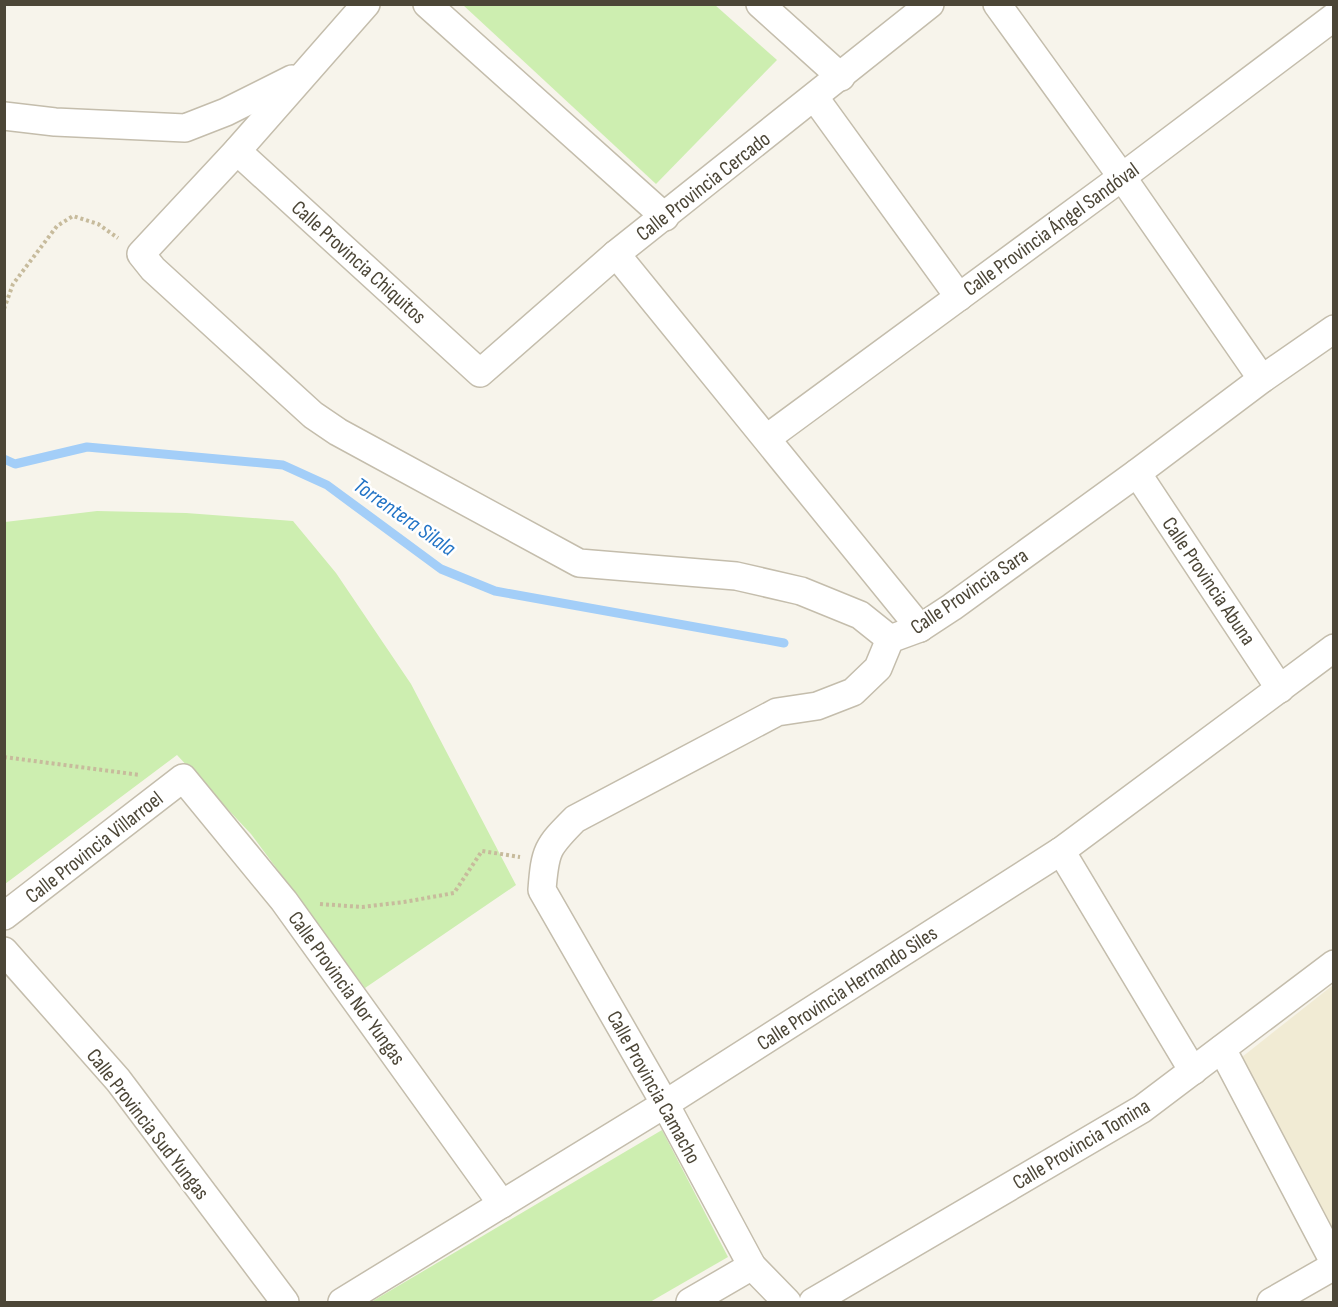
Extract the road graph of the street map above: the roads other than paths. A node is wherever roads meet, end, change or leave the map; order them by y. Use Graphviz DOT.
graph roads {
  1 [pos="366,4"];
  2 [pos="427,4"];
  3 [pos="760,4"];
  4 [pos="930,4"];
  5 [pos="997,4"];
  6 [pos="1334,17"];
  7 [pos="304,73"];
  8 [pos="841,77"];
  9 [pos="815,98"];
  10 [pos="4,116"];
  11 [pos="237,151"];
  12 [pos="1122,177"];
  13 [pos="665,217"];
  14 [pos="616,254"];
  15 [pos="959,297"];
  16 [pos="1334,329"];
  17 [pos="480,373"];
  18 [pos="1262,379"];
  19 [pos="766,438"];
  20 [pos="1137,473"];
  21 [pos="920,628"];
  22 [pos="890,639"];
  23 [pos="1334,648"];
  24 [pos="1280,689"];
  25 [pos="183,778"];
  26 [pos="1061,851"];
  27 [pos="544,861"];
  28 [pos="4,916"];
  29 [pos="4,951"];
  30 [pos="1334,964"];
  31 [pos="1222,1049"];
  32 [pos="1193,1071"];
  33 [pos="665,1104"];
  34 [pos="502,1204"];
  35 [pos="1334,1264"];
  36 [pos="752,1266"];
  37 [pos="285,1302"];
  38 [pos="342,1302"];
  39 [pos="690,1302"];
  40 [pos="787,1302"];
  41 [pos="813,1302"];
  42 [pos="1271,1302"];
  1 -- 7 [label="street"];
  2 -- 13 [label="street"];
  3 -- 8 [label="street"];
  4 -- 8 [label="street, Calle Provincia Cercado"];
  5 -- 12 [label="street"];
  6 -- 12 [label="street, Calle Provincia Ángel Sandóval"];
  7 -- 10 [label="street"];
  7 -- 11 [label="street"];
  8 -- 9 [label="street, Calle Provincia Cercado"];
  9 -- 13 [label="street, Calle Provincia Cercado"];
  9 -- 15 [label="street"];
  11 -- 17 [label="street, Calle Provincia Chiquitos"];
  11 -- 22 [label="street"];
  12 -- 15 [label="street, Calle Provincia Ángel Sandóval"];
  12 -- 18 [label="street"];
  13 -- 14 [label="street, Calle Provincia Cercado"];
  14 -- 17 [label="street, Calle Provincia Cercado"];
  14 -- 19 [label="street"];
  15 -- 19 [label="street, Calle Provincia Ángel Sandóval"];
  16 -- 18 [label="street, Calle Provincia Sara"];
  18 -- 20 [label="street, Calle Provincia Sara"];
  19 -- 21 [label="street"];
  20 -- 21 [label="street, Calle Provincia Sara"];
  20 -- 24 [label="street, Calle Provincia Abuna"];
  21 -- 22 [label="street, Calle Provincia Sara"];
  22 -- 27 [label="street, Calle Provincia Sara"];
  23 -- 24 [label="street, Calle Provincia Hernando Siles"];
  24 -- 26 [label="street, Calle Provincia Hernando Siles"];
  25 -- 28 [label="street, Calle Provincia Villarroel"];
  25 -- 34 [label="street, Calle Provincia Nor Yungas"];
  26 -- 32 [label="street"];
  26 -- 33 [label="street, Calle Provincia Hernando Siles"];
  27 -- 33 [label="street, Calle Provincia Camacho"];
  29 -- 37 [label="street, Calle Provincia Sud Yungas"];
  30 -- 31 [label="street, Calle Provincia Tomina"];
  31 -- 32 [label="street, Calle Provincia Tomina"];
  31 -- 35 [label="street"];
  32 -- 41 [label="street, Calle Provincia Tomina"];
  33 -- 34 [label="street, Calle Provincia Hernando Siles"];
  33 -- 36 [label="street, Calle Provincia Camacho"];
  34 -- 38 [label="street, Calle Provincia Hernando Siles"];
  35 -- 42 [label="street"];
  36 -- 39 [label="street"];
  36 -- 40 [label="street, Calle Provincia Camacho"];
}
